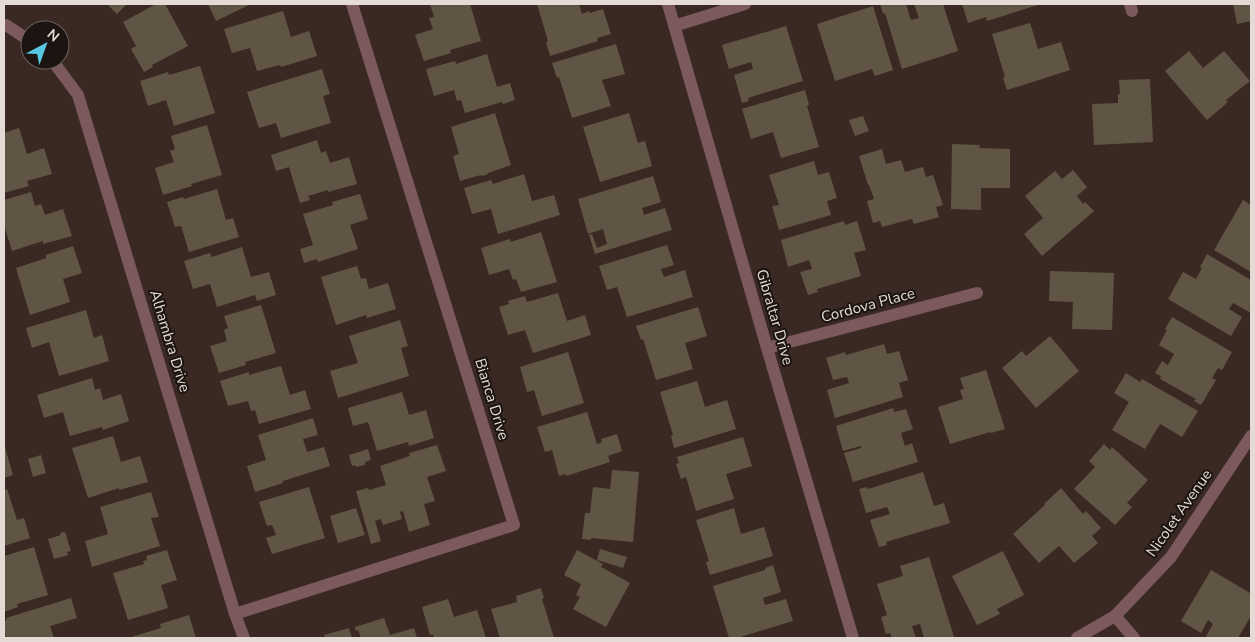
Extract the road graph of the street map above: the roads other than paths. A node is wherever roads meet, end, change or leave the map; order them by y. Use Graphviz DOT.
graph roads {
  1 [pos="352,4"];
  2 [pos="668,4"];
  3 [pos="745,4"];
  4 [pos="4,25"];
  5 [pos="674,26"];
  6 [pos="20,34"];
  7 [pos="59,70"];
  8 [pos="977,293"];
  9 [pos="766,348"];
  10 [pos="1251,436"];
  11 [pos="235,614"];
  12 [pos="1115,616"];
  13 [pos="244,638"];
  14 [pos="853,638"];
  15 [pos="1077,638"];
  16 [pos="1134,638"];
  1 -- 11 [label="street, Bianca Drive"];
  2 -- 5 [label="street, Gibraltar Drive"];
  3 -- 5 [label="street"];
  4 -- 6 [label="street"];
  5 -- 9 [label="street, Gibraltar Drive"];
  7 -- 11 [label="street, Alhambra Drive"];
  8 -- 9 [label="street, Cordova Place"];
  9 -- 14 [label="street, Gibraltar Drive"];
  10 -- 12 [label="street, Nicolet Avenue"];
  11 -- 13 [label="street, Alhambra Drive"];
  12 -- 15 [label="street, Nicolet Avenue"];
  12 -- 16 [label="street"];
}
